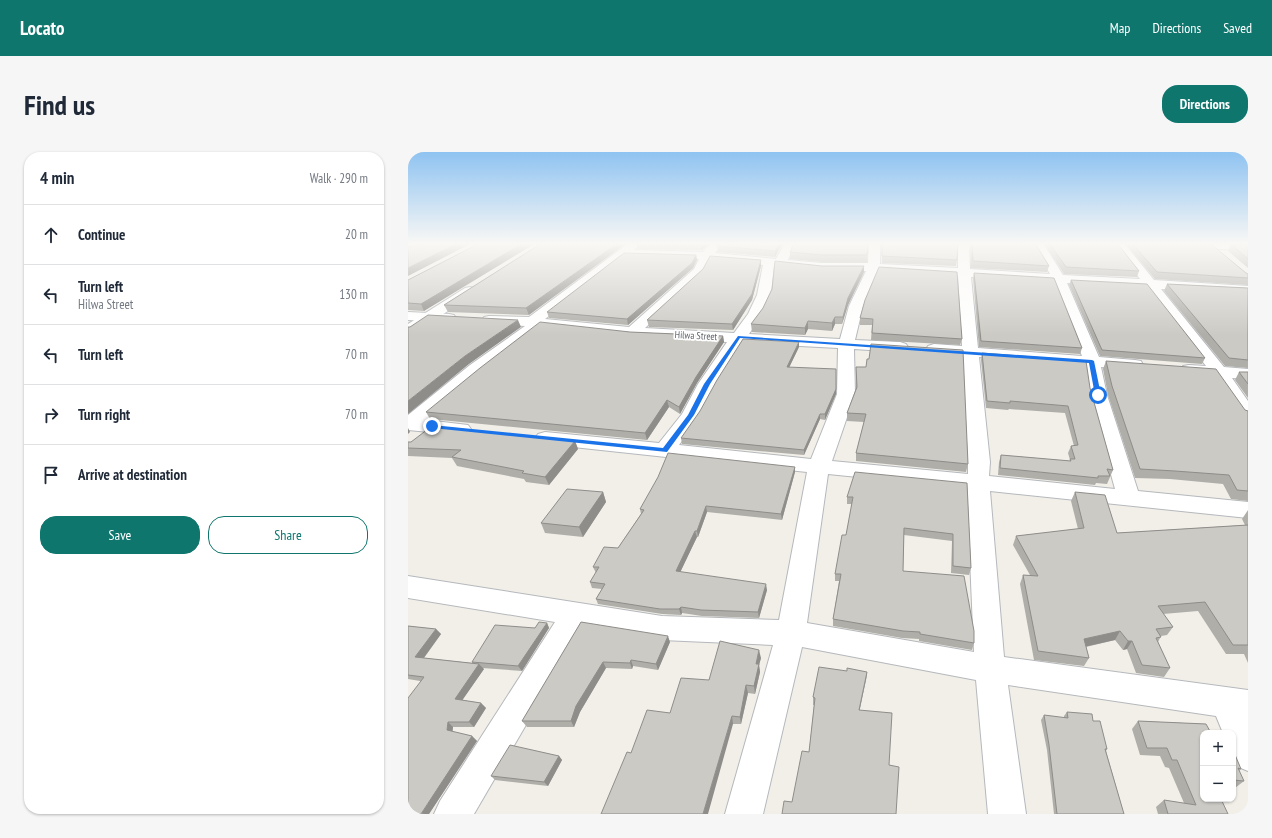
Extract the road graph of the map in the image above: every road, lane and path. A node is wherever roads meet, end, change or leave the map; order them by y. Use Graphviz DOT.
graph roads {
  1 [pos="965,273"];
  2 [pos="596,274"];
  3 [pos="696,274"];
  4 [pos="771,274"];
  5 [pos="871,274"];
  6 [pos="982,274"];
  7 [pos="1057,274"];
  8 [pos="1143,274"];
  9 [pos="1059,278"];
  10 [pos="482,283"];
  11 [pos="1150,283"];
  12 [pos="1248,290"];
  13 [pos="408,316"];
  14 [pos="428,317"];
  15 [pos="460,319"];
  16 [pos="476,320"];
  17 [pos="535,323"];
  18 [pos="408,330"];
  19 [pos="632,332"];
  20 [pos="738,337"];
  21 [pos="846,344"];
  22 [pos="970,352"];
  23 [pos="1092,361"];
  24 [pos="1152,366"];
  25 [pos="1174,368"];
  26 [pos="1219,372"];
  27 [pos="1248,374"];
  28 [pos="1248,414"];
  29 [pos="410,429"];
  30 [pos="479,431"];
  31 [pos="526,436"];
  32 [pos="665,450"];
  33 [pos="819,466"];
  34 [pos="978,482"];
  35 [pos="1129,498"];
  36 [pos="1248,510"];
  37 [pos="408,587"];
  38 [pos="574,615"];
  39 [pos="790,633"];
  40 [pos="990,669"];
  41 [pos="1237,703"];
  42 [pos="1248,754"];
  43 [pos="453,814"];
  44 [pos="744,814"];
  45 [pos="1007,814"];
  1 -- 22 [label="street"];
  2 -- 17 [label="street"];
  3 -- 19 [label="street"];
  4 -- 20 [label="street"];
  5 -- 21 [label="street"];
  6 -- 9 [label="street"];
  7 -- 9 [label="street"];
  8 -- 11 [label="street"];
  9 -- 11 [label="street"];
  9 -- 23 [label="street"];
  10 -- 14 [label="street"];
  11 -- 12 [label="street"];
  11 -- 26 [label="street"];
  13 -- 14 [label="street"];
  14 -- 15 [label="street"];
  14 -- 18 [label="street"];
  16 -- 17 [label="street, Hilwa Street"];
  17 -- 19 [label="street, Hilwa Street"];
  17 -- 29 [label="street"];
  19 -- 20 [label="street, Hilwa Street"];
  20 -- 21 [label="street, Hilwa Street"];
  20 -- 32 [label="street"];
  21 -- 22 [label="street, Hilwa Street"];
  21 -- 33 [label="street"];
  22 -- 23 [label="street, Hilwa Street"];
  22 -- 34 [label="street"];
  23 -- 24 [label="street, Hilwa Street"];
  23 -- 35 [label="street"];
  25 -- 26 [label="street"];
  26 -- 27 [label="street"];
  26 -- 28 [label="street"];
  29 -- 30 [label="street"];
  31 -- 32 [label="street"];
  32 -- 33 [label="street"];
  33 -- 34 [label="street"];
  33 -- 39 [label="street"];
  34 -- 35 [label="street"];
  34 -- 40 [label="street"];
  35 -- 36 [label="street"];
  37 -- 38 [label="street"];
  38 -- 39 [label="street"];
  38 -- 43 [label="street"];
  39 -- 40 [label="street"];
  39 -- 44 [label="street"];
  40 -- 41 [label="street"];
  40 -- 45 [label="street"];
  41 -- 42 [label="street"];
}
